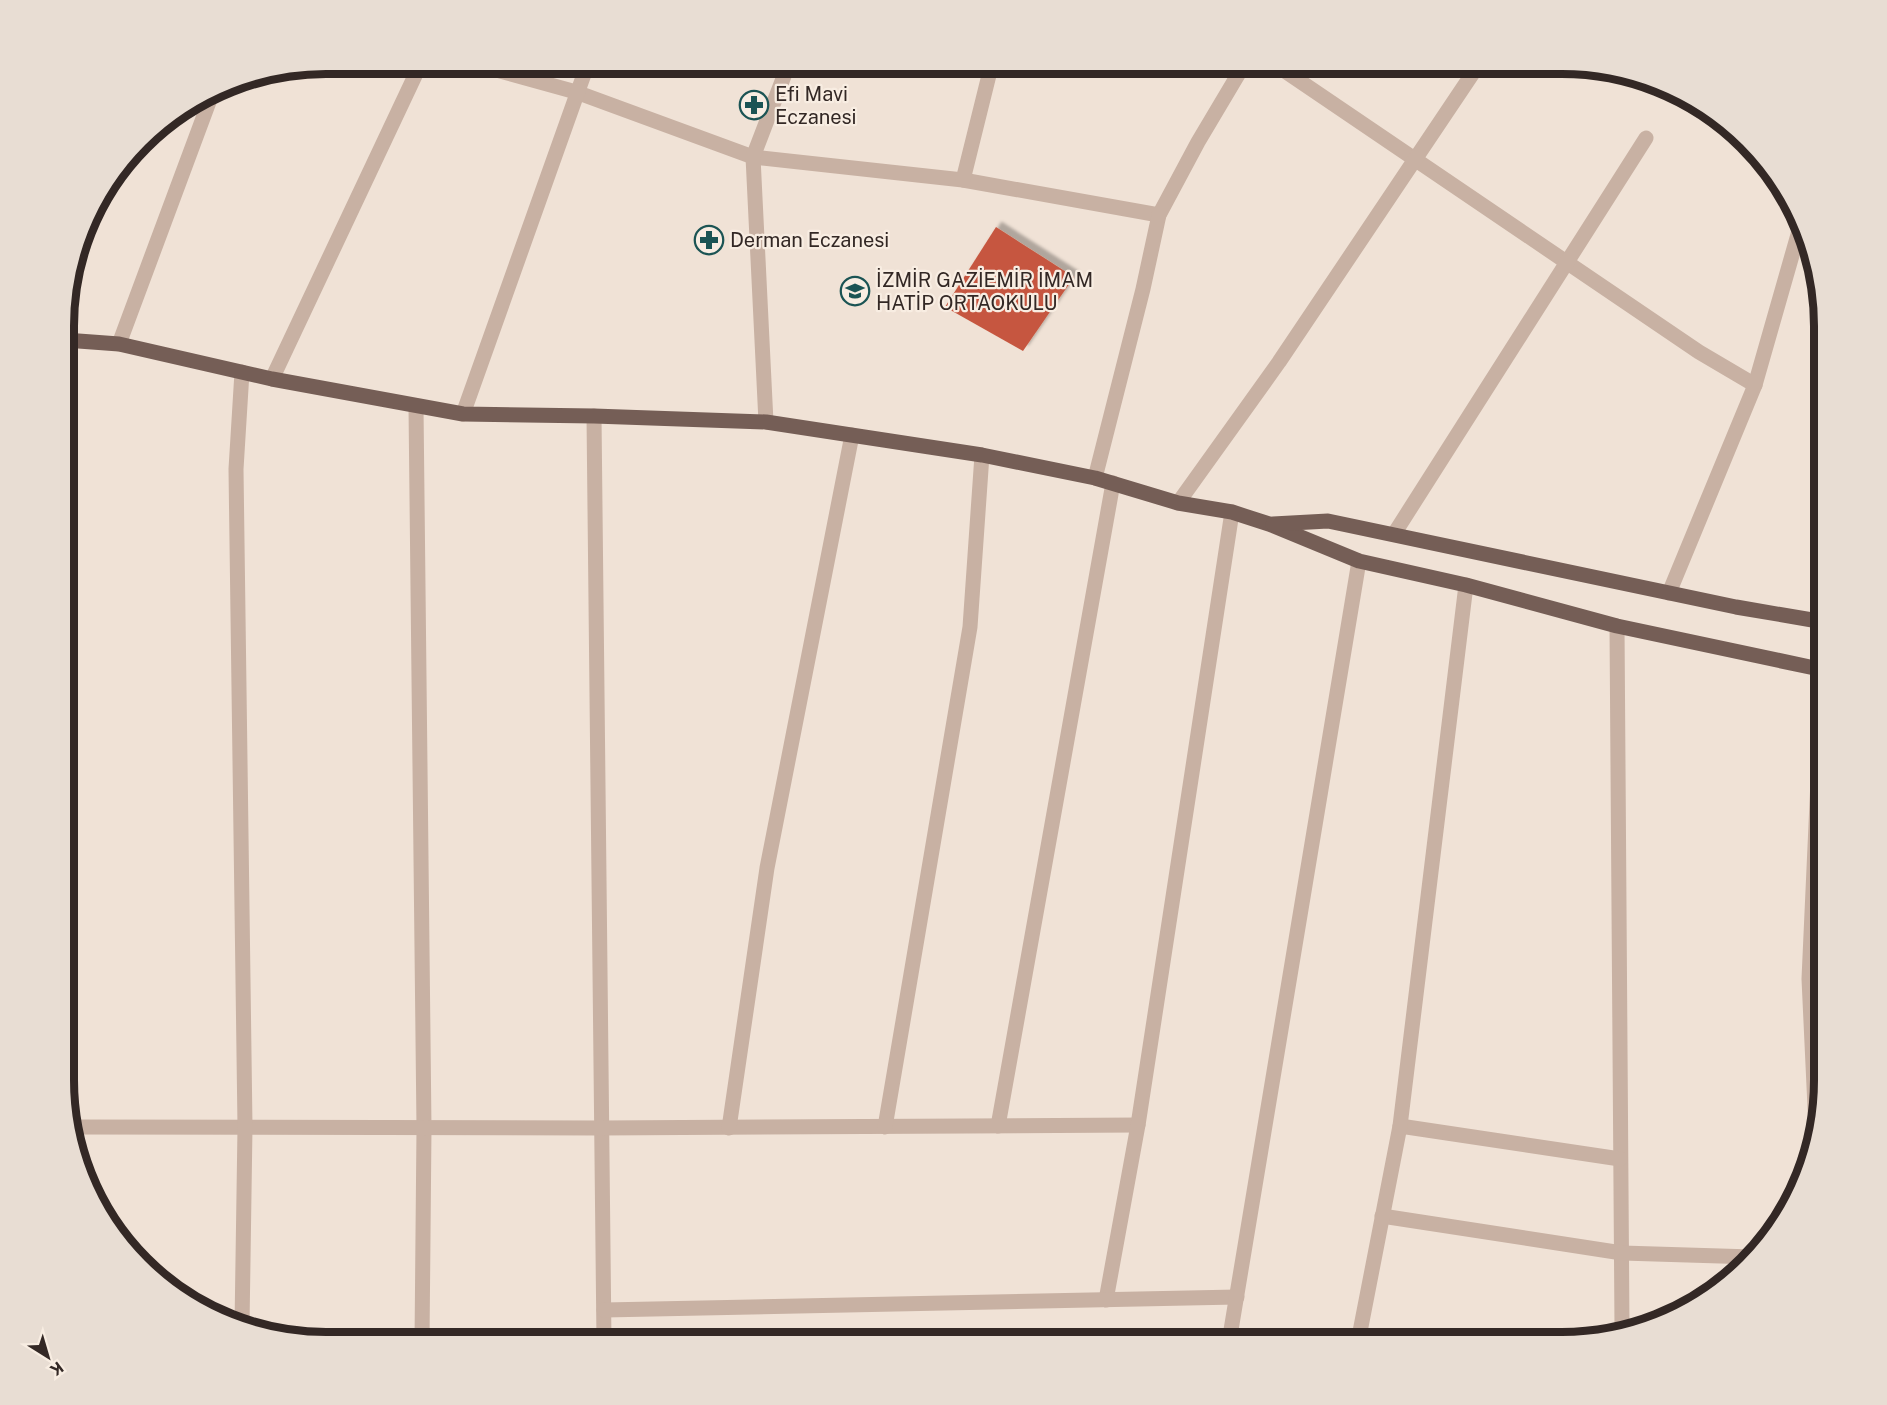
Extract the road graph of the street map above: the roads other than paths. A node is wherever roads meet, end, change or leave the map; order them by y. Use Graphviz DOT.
graph roads {
  1 [pos="416,73"];
  2 [pos="507,73"];
  3 [pos="584,73"];
  4 [pos="785,73"];
  5 [pos="990,73"];
  6 [pos="1239,73"];
  7 [pos="1288,73"];
  8 [pos="1472,73"];
  9 [pos="576,92"];
  10 [pos="209,102"];
  11 [pos="1646,138"];
  12 [pos="753,156"];
  13 [pos="1415,160"];
  14 [pos="963,180"];
  15 [pos="1159,215"];
  16 [pos="1797,236"];
  17 [pos="1567,264"];
  18 [pos="74,341"];
  19 [pos="119,344"];
  20 [pos="242,372"];
  21 [pos="272,379"];
  22 [pos="1755,385"];
  23 [pos="416,407"];
  24 [pos="463,414"];
  25 [pos="594,416"];
  26 [pos="766,422"];
  27 [pos="852,435"];
  28 [pos="982,455"];
  29 [pos="1095,478"];
  30 [pos="1113,483"];
  31 [pos="1178,502"];
  32 [pos="1232,512"];
  33 [pos="1269,524"];
  34 [pos="1394,534"];
  35 [pos="1359,561"];
  36 [pos="1466,585"];
  37 [pos="1670,592"];
  38 [pos="1814,620"];
  39 [pos="1617,626"];
  40 [pos="1814,668"];
  41 [pos="1814,876"];
  42 [pos="1814,1083"];
  43 [pos="1138,1125"];
  44 [pos="998,1126"];
  45 [pos="1400,1126"];
  46 [pos="78,1127"];
  47 [pos="245,1127"];
  48 [pos="885,1127"];
  49 [pos="424,1128"];
  50 [pos="601,1128"];
  51 [pos="729,1128"];
  52 [pos="1620,1159"];
  53 [pos="1382,1216"];
  54 [pos="1622,1253"];
  55 [pos="1741,1257"];
  56 [pos="1237,1297"];
  57 [pos="1106,1300"];
  58 [pos="604,1310"];
  59 [pos="242,1317"];
  60 [pos="1622,1324"];
  61 [pos="422,1332"];
  62 [pos="604,1332"];
  63 [pos="1231,1332"];
  64 [pos="1360,1332"];
  1 -- 21 [label="street"];
  2 -- 9 [label="street"];
  3 -- 9 [label="street"];
  4 -- 12 [label="street"];
  5 -- 14 [label="street"];
  6 -- 15 [label="street"];
  7 -- 13 [label="street"];
  8 -- 13 [label="street"];
  9 -- 12 [label="street"];
  9 -- 24 [label="street"];
  10 -- 19 [label="street"];
  11 -- 17 [label="street"];
  12 -- 14 [label="street"];
  12 -- 26 [label="street"];
  13 -- 17 [label="street"];
  13 -- 31 [label="street"];
  14 -- 15 [label="street"];
  15 -- 29 [label="street"];
  16 -- 22 [label="street"];
  17 -- 22 [label="street"];
  17 -- 34 [label="street"];
  18 -- 19 [label="main road"];
  19 -- 20 [label="main road"];
  20 -- 21 [label="main road"];
  20 -- 47 [label="street"];
  21 -- 23 [label="main road"];
  22 -- 37 [label="street"];
  23 -- 24 [label="main road"];
  23 -- 49 [label="street"];
  24 -- 25 [label="main road"];
  25 -- 26 [label="main road"];
  25 -- 50 [label="street"];
  26 -- 27 [label="main road"];
  27 -- 28 [label="main road"];
  27 -- 51 [label="street"];
  28 -- 29 [label="main road"];
  28 -- 48 [label="street"];
  29 -- 30 [label="main road"];
  30 -- 31 [label="main road"];
  30 -- 44 [label="street"];
  31 -- 32 [label="main road"];
  32 -- 33 [label="main road"];
  32 -- 43 [label="street"];
  33 -- 34 [label="main road"];
  33 -- 35 [label="main road"];
  34 -- 37 [label="main road"];
  35 -- 36 [label="main road"];
  35 -- 56 [label="street"];
  36 -- 39 [label="main road"];
  36 -- 45 [label="street"];
  37 -- 38 [label="main road"];
  39 -- 40 [label="main road"];
  39 -- 52 [label="street"];
  41 -- 42 [label="street"];
  43 -- 44 [label="street"];
  43 -- 57 [label="street"];
  44 -- 48 [label="street"];
  45 -- 52 [label="street"];
  45 -- 53 [label="street"];
  46 -- 47 [label="street"];
  47 -- 49 [label="street"];
  47 -- 59 [label="street"];
  48 -- 51 [label="street"];
  49 -- 50 [label="street"];
  49 -- 61 [label="street"];
  50 -- 51 [label="street"];
  50 -- 58 [label="street"];
  52 -- 54 [label="street"];
  53 -- 54 [label="street"];
  53 -- 64 [label="street"];
  54 -- 55 [label="street"];
  54 -- 60 [label="street"];
  56 -- 57 [label="street"];
  56 -- 63 [label="street"];
  57 -- 58 [label="street"];
  58 -- 62 [label="street"];
}
